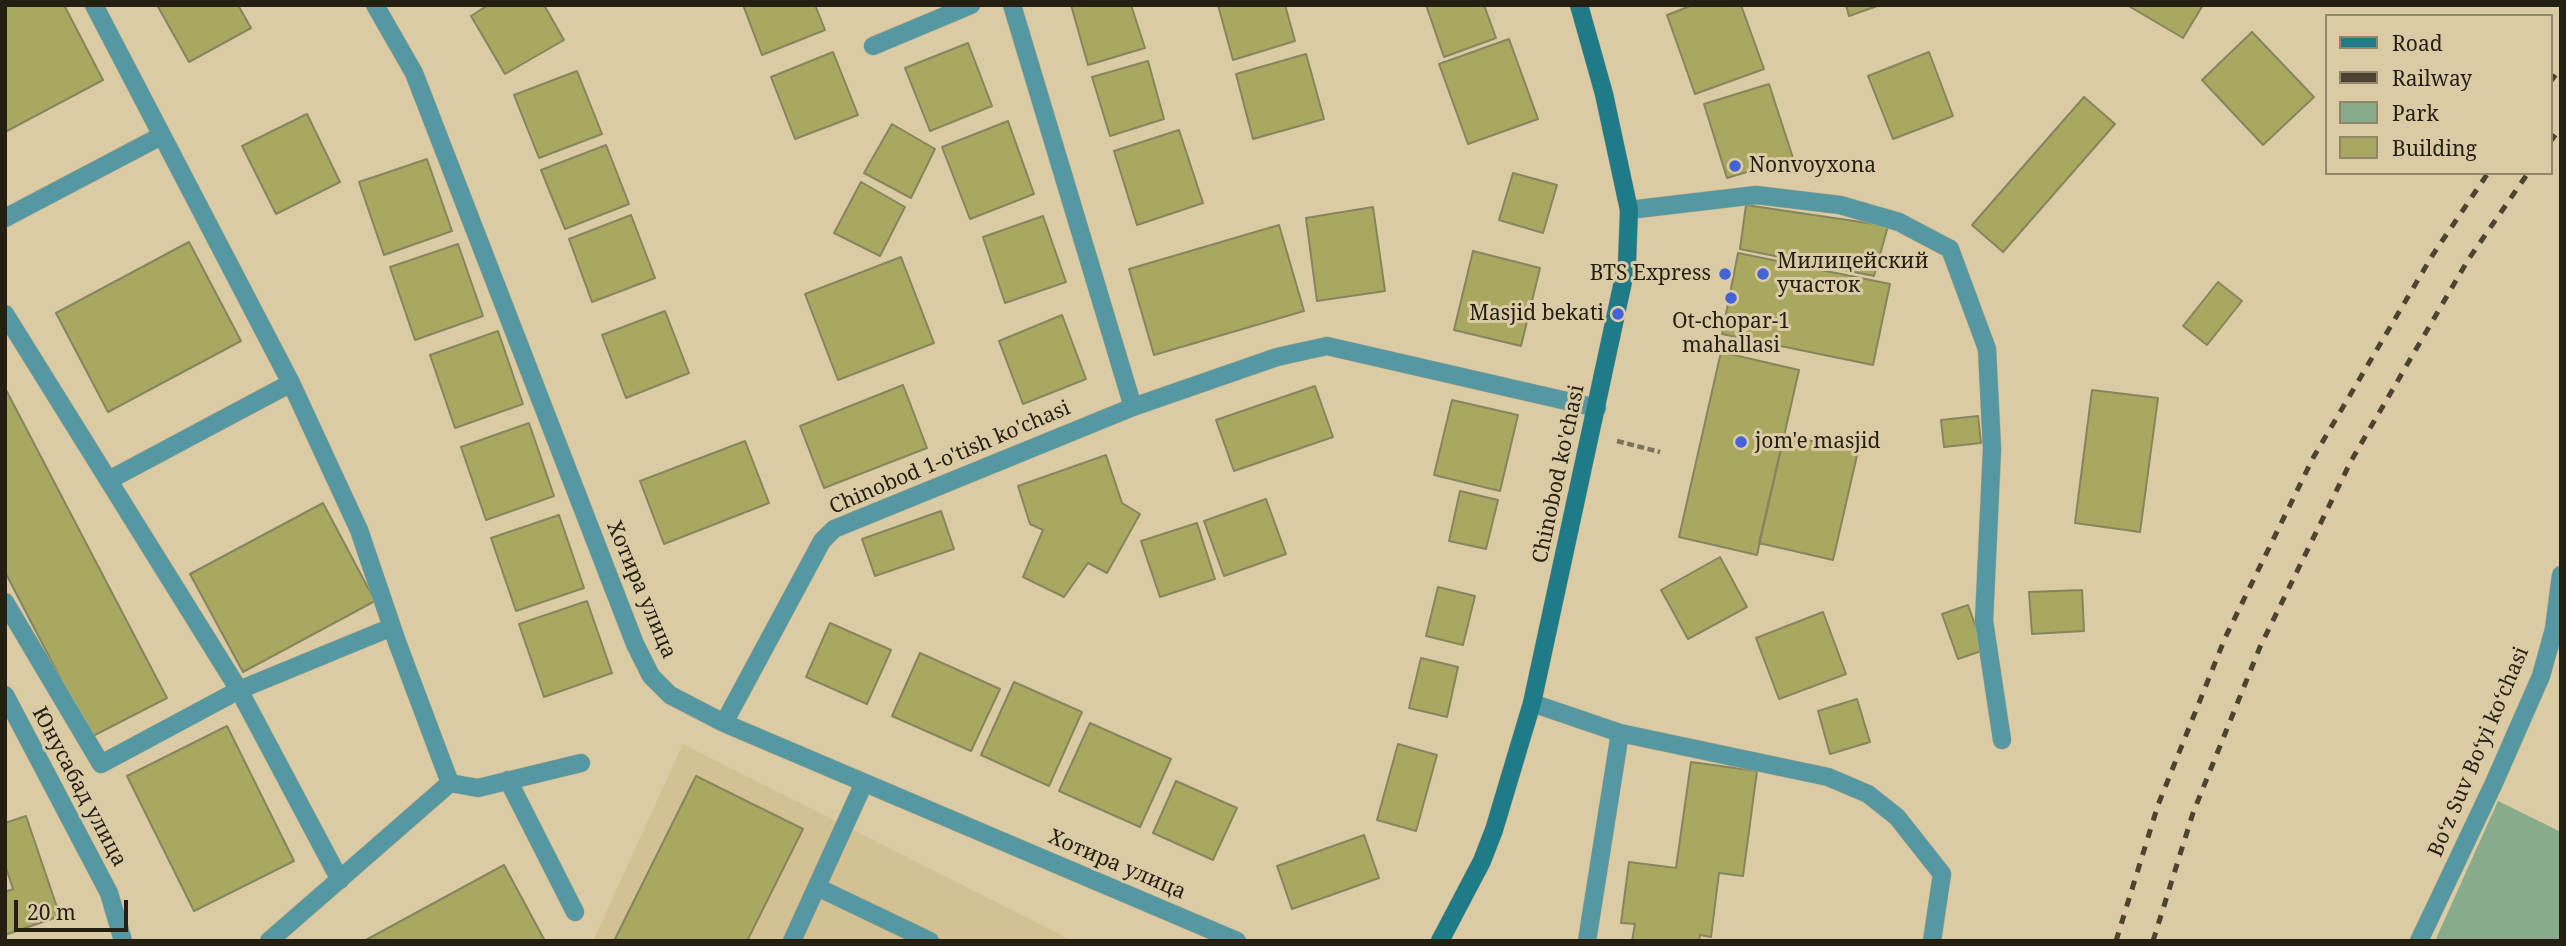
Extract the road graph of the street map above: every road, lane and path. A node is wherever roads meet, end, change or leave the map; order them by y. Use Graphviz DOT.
graph roads {
  1 [pos="94,5"];
  2 [pos="375,5"];
  3 [pos="971,5"];
  4 [pos="1012,5"];
  5 [pos="1580,5"];
  6 [pos="873,46"];
  7 [pos="161,136"];
  8 [pos="1629,210"];
  9 [pos="5,218"];
  10 [pos="5,314"];
  11 [pos="291,383"];
  12 [pos="1133,407"];
  13 [pos="1597,408"];
  14 [pos="1591,435"];
  15 [pos="1660,452"];
  16 [pos="109,481"];
  17 [pos="2561,575"];
  18 [pos="5,602"];
  19 [pos="391,627"];
  20 [pos="239,690"];
  21 [pos="5,695"];
  22 [pos="1532,703"];
  23 [pos="723,723"];
  24 [pos="1620,733"];
  25 [pos="2002,740"];
  26 [pos="581,763"];
  27 [pos="508,780"];
  28 [pos="450,782"];
  29 [pos="864,783"];
  30 [pos="340,880"];
  31 [pos="817,887"];
  32 [pos="575,912"];
  33 [pos="123,941"];
  34 [pos="269,941"];
  35 [pos="792,941"];
  36 [pos="930,941"];
  37 [pos="1237,941"];
  38 [pos="1440,941"];
  39 [pos="1587,941"];
  40 [pos="1932,941"];
  41 [pos="2418,941"];
  1 -- 7 [label="street"];
  2 -- 23 [label="street, Хотира улица"];
  3 -- 6 [label="street"];
  4 -- 12 [label="street"];
  5 -- 8 [label="main road, Chinobod ko'chasi"];
  7 -- 9 [label="street"];
  7 -- 11 [label="street"];
  8 -- 13 [label="main road, Chinobod ko'chasi"];
  8 -- 25 [label="street"];
  10 -- 16 [label="street"];
  11 -- 16 [label="street"];
  11 -- 19 [label="street"];
  12 -- 13 [label="street, Chinobod 1-o'tish ko'chasi"];
  12 -- 23 [label="street, Chinobod 1-o'tish ko'chasi"];
  13 -- 14 [label="main road, Chinobod ko'chasi"];
  14 -- 15 [label="path"];
  14 -- 22 [label="main road, Chinobod ko'chasi"];
  16 -- 20 [label="street"];
  17 -- 41 [label="street, Boʻz Suv Boʻyi koʻchasi"];
  18 -- 20 [label="street"];
  19 -- 20 [label="street"];
  19 -- 28 [label="street"];
  20 -- 30 [label="street"];
  21 -- 33 [label="street, Юнусабад улица"];
  22 -- 24 [label="street"];
  22 -- 38 [label="main road, Chinobod ko'chasi"];
  23 -- 29 [label="street, Хотира улица"];
  24 -- 39 [label="street"];
  24 -- 40 [label="street"];
  26 -- 27 [label="street"];
  27 -- 28 [label="street"];
  27 -- 32 [label="street"];
  28 -- 30 [label="street"];
  29 -- 31 [label="street"];
  29 -- 37 [label="street, Хотира улица"];
  30 -- 34 [label="street"];
  31 -- 35 [label="street"];
  31 -- 36 [label="street"];
}
